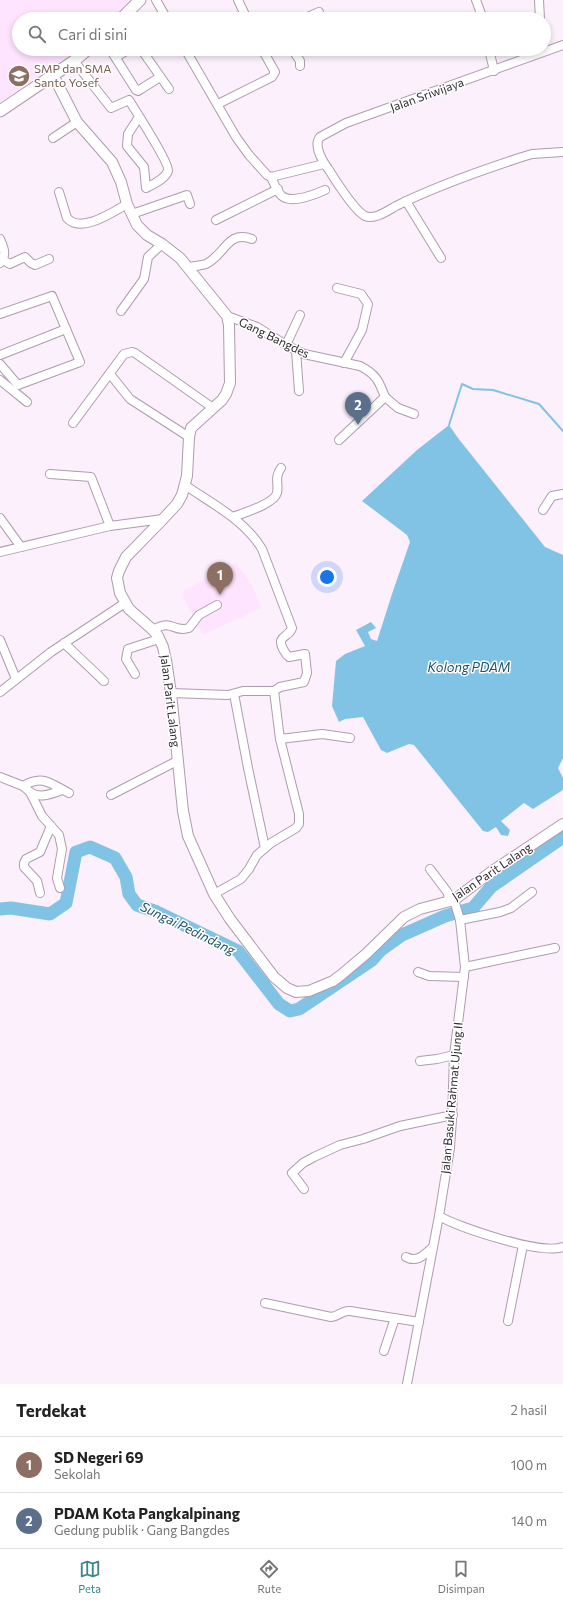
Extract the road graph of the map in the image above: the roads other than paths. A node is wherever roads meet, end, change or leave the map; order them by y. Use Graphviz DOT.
graph roads {
  1 [pos="140,0"];
  2 [pos="156,0"];
  3 [pos="238,0"];
  4 [pos="476,0"];
  5 [pos="539,0"];
  6 [pos="128,12"];
  7 [pos="164,12"];
  8 [pos="244,12"];
  9 [pos="480,12"];
  10 [pos="540,12"];
  11 [pos="563,45"];
  12 [pos="551,48"];
  13 [pos="80,56"];
  14 [pos="146,56"];
  15 [pos="189,56"];
  16 [pos="266,56"];
  17 [pos="297,56"];
  18 [pos="491,56"];
  19 [pos="530,56"];
  20 [pos="116,57"];
  21 [pos="74,61"];
  22 [pos="300,66"];
  23 [pos="494,71"];
  24 [pos="53,75"];
  25 [pos="160,77"];
  26 [pos="168,89"];
  27 [pos="218,104"];
  28 [pos="0,111"];
  29 [pos="139,117"];
  30 [pos="77,122"];
  31 [pos="53,138"];
  32 [pos="563,152"];
  33 [pos="324,164"];
  34 [pos="271,177"];
  35 [pos="278,189"];
  36 [pos="325,190"];
  37 [pos="59,192"];
  38 [pos="406,201"];
  39 [pos="127,204"];
  40 [pos="190,204"];
  41 [pos="132,214"];
  42 [pos="216,220"];
  43 [pos="0,239"];
  44 [pos="252,239"];
  45 [pos="162,244"];
  46 [pos="441,258"];
  47 [pos="49,259"];
  48 [pos="1,262"];
  49 [pos="187,267"];
  50 [pos="337,288"];
  51 [pos="121,311"];
  52 [pos="0,314"];
  53 [pos="300,315"];
  54 [pos="227,316"];
  55 [pos="66,329"];
  56 [pos="286,345"];
  57 [pos="296,351"];
  58 [pos="0,354"];
  59 [pos="344,363"];
  60 [pos="0,364"];
  61 [pos="110,374"];
  62 [pos="0,380"];
  63 [pos="299,391"];
  64 [pos="385,397"];
  65 [pos="27,402"];
  66 [pos="213,408"];
  67 [pos="414,414"];
  68 [pos="73,423"];
  69 [pos="189,437"];
  70 [pos="338,440"];
  71 [pos="281,468"];
  72 [pos="50,474"];
  73 [pos="185,485"];
  74 [pos="563,494"];
  75 [pos="542,510"];
  76 [pos="233,517"];
  77 [pos="0,518"];
  78 [pos="163,519"];
  79 [pos="110,526"];
  80 [pos="21,547"];
  81 [pos="0,552"];
  82 [pos="125,603"];
  83 [pos="217,604"];
  84 [pos="152,630"];
  85 [pos="159,639"];
  86 [pos="0,640"];
  87 [pos="64,644"];
  88 [pos="135,674"];
  89 [pos="16,679"];
  90 [pos="104,681"];
  91 [pos="274,691"];
  92 [pos="0,692"];
  93 [pos="171,693"];
  94 [pos="234,694"];
  95 [pos="350,738"];
  96 [pos="280,740"];
  97 [pos="177,761"];
  98 [pos="0,777"];
  99 [pos="26,789"];
  100 [pos="111,795"];
  101 [pos="563,824"];
  102 [pos="51,826"];
  103 [pos="265,848"];
  104 [pos="430,869"];
  105 [pos="60,888"];
  106 [pos="532,892"];
  107 [pos="40,893"];
  108 [pos="214,894"];
  109 [pos="456,910"];
  110 [pos="555,948"];
  111 [pos="465,967"];
  112 [pos="418,972"];
  113 [pos="464,977"];
  114 [pos="454,1055"];
  115 [pos="420,1061"];
  116 [pos="452,1115"];
  117 [pos="304,1189"];
  118 [pos="439,1216"];
  119 [pos="523,1245"];
  120 [pos="563,1247"];
  121 [pos="432,1248"];
  122 [pos="406,1257"];
  123 [pos="266,1303"];
  124 [pos="395,1318"];
  125 [pos="508,1321"];
  126 [pos="419,1322"];
  127 [pos="384,1351"];
  128 [pos="407,1384"];
  1 -- 6 [label="main road"];
  2 -- 7 [label="street"];
  3 -- 8 [label="street"];
  4 -- 9 [label="street"];
  5 -- 10 [label="street"];
  11 -- 12 [label="street, Jalan Sriwijaya"];
  13 -- 21 [label="main road"];
  14 -- 25 [label="street"];
  15 -- 27 [label="street"];
  16 -- 27 [label="street"];
  17 -- 22 [label="street"];
  18 -- 23 [label="street"];
  19 -- 23 [label="street, Jalan Sriwijaya"];
  20 -- 25 [label="street"];
  21 -- 24 [label="main road"];
  21 -- 29 [label="street"];
  23 -- 33 [label="street, Jalan Sriwijaya"];
  24 -- 28 [label="main road"];
  24 -- 30 [label="street"];
  25 -- 26 [label="street"];
  27 -- 34 [label="street"];
  29 -- 29 [label="street"];
  30 -- 31 [label="street"];
  30 -- 39 [label="street"];
  32 -- 38 [label="street"];
  33 -- 34 [label="street"];
  33 -- 38 [label="street"];
  34 -- 35 [label="street"];
  35 -- 36 [label="street"];
  35 -- 42 [label="street"];
  37 -- 39 [label="street"];
  38 -- 46 [label="street"];
  39 -- 41 [label="street"];
  40 -- 41 [label="street"];
  41 -- 45 [label="street"];
  43 -- 48 [label="street"];
  44 -- 49 [label="street"];
  45 -- 49 [label="street"];
  45 -- 51 [label="street"];
  47 -- 48 [label="street"];
  49 -- 54 [label="street"];
  50 -- 59 [label="street"];
  52 -- 55 [label="street"];
  53 -- 56 [label="street"];
  54 -- 56 [label="street, Gang Bangdes"];
  54 -- 66 [label="street, Jalan Parit Lalang"];
  55 -- 58 [label="street"];
  55 -- 60 [label="street"];
  56 -- 57 [label="street, Gang Bangdes"];
  57 -- 59 [label="street, Gang Bangdes"];
  57 -- 63 [label="street"];
  59 -- 64 [label="street, Gang Bangdes"];
  61 -- 66 [label="street"];
  61 -- 68 [label="street"];
  61 -- 69 [label="street"];
  62 -- 65 [label="street"];
  64 -- 67 [label="street"];
  64 -- 70 [label="street"];
  66 -- 69 [label="street, Jalan Parit Lalang"];
  69 -- 73 [label="street, Jalan Parit Lalang"];
  71 -- 76 [label="street"];
  72 -- 79 [label="street"];
  73 -- 76 [label="street"];
  73 -- 78 [label="street, Jalan Parit Lalang"];
  74 -- 75 [label="street"];
  76 -- 91 [label="street"];
  77 -- 80 [label="street"];
  78 -- 79 [label="street"];
  78 -- 82 [label="street, Jalan Parit Lalang"];
  79 -- 80 [label="street"];
  80 -- 81 [label="street"];
  82 -- 84 [label="street, Jalan Parit Lalang"];
  82 -- 87 [label="street"];
  83 -- 84 [label="street"];
  84 -- 85 [label="street, Jalan Parit Lalang"];
  85 -- 88 [label="street"];
  85 -- 93 [label="street, Jalan Parit Lalang"];
  86 -- 89 [label="street"];
  87 -- 89 [label="street"];
  87 -- 90 [label="street"];
  89 -- 92 [label="street"];
  91 -- 94 [label="street"];
  91 -- 96 [label="street"];
  93 -- 94 [label="street"];
  93 -- 97 [label="street, Jalan Parit Lalang"];
  94 -- 103 [label="street"];
  95 -- 96 [label="street"];
  96 -- 103 [label="street"];
  97 -- 100 [label="street"];
  97 -- 108 [label="street, Jalan Parit Lalang"];
  98 -- 99 [label="street"];
  99 -- 99 [label="street"];
  99 -- 102 [label="street"];
  101 -- 109 [label="street, Jalan Parit Lalang"];
  102 -- 105 [label="street"];
  102 -- 107 [label="street"];
  103 -- 108 [label="street"];
  104 -- 109 [label="street, Jalan Basuki Rahmat Ujung II"];
  106 -- 109 [label="street"];
  108 -- 109 [label="street, Jalan Parit Lalang"];
  109 -- 111 [label="street, Jalan Basuki Rahmat Ujung II"];
  110 -- 111 [label="street"];
  111 -- 113 [label="street, Jalan Basuki Rahmat Ujung II"];
  112 -- 113 [label="street"];
  113 -- 114 [label="street, Jalan Basuki Rahmat Ujung II"];
  114 -- 115 [label="street"];
  114 -- 116 [label="street, Jalan Basuki Rahmat Ujung II"];
  116 -- 117 [label="street"];
  116 -- 118 [label="street, Jalan Basuki Rahmat Ujung II"];
  118 -- 119 [label="street"];
  118 -- 121 [label="street, Jalan Basuki Rahmat Ujung II"];
  119 -- 120 [label="street"];
  119 -- 125 [label="street"];
  121 -- 122 [label="street"];
  121 -- 126 [label="street, Jalan Basuki Rahmat Ujung II"];
  123 -- 124 [label="street"];
  124 -- 126 [label="street"];
  124 -- 127 [label="street"];
  126 -- 128 [label="street, Jalan Basuki Rahmat Ujung II"];
}
